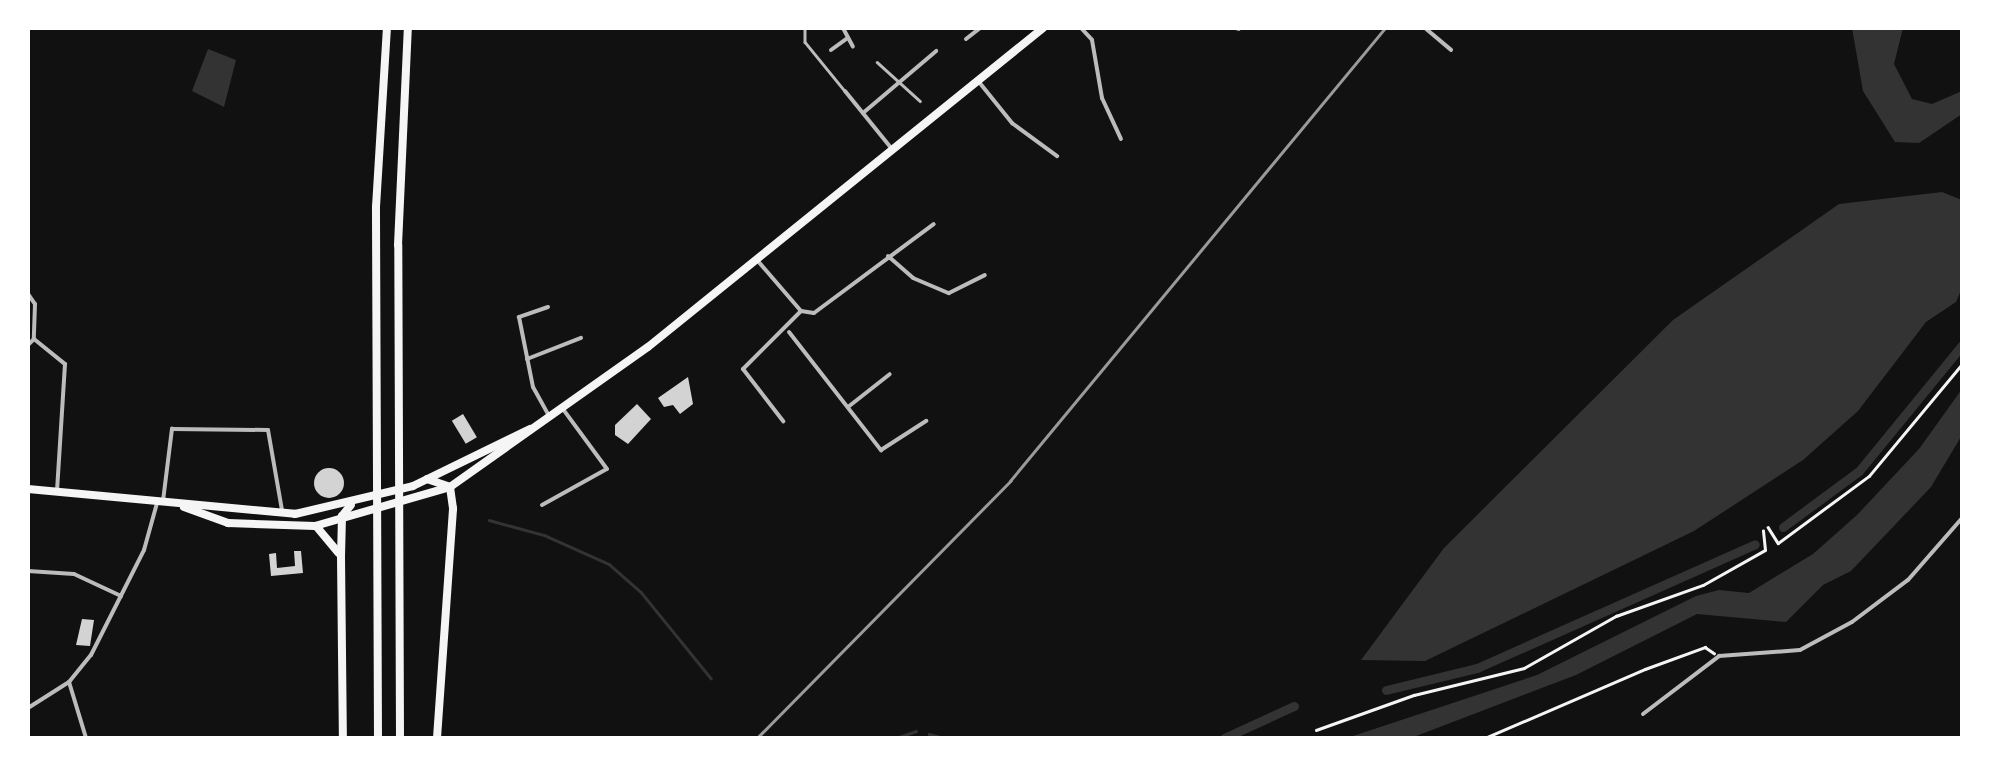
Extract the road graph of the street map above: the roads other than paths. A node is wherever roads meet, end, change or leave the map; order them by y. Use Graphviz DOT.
graph roads {
  1 [pos="387,28"];
  2 [pos="408,28"];
  3 [pos="805,28"];
  4 [pos="843,28"];
  5 [pos="1082,28"];
  6 [pos="1425,28"];
  7 [pos="976,29"];
  8 [pos="1039,29"];
  9 [pos="846,38"];
  10 [pos="966,40"];
  11 [pos="853,47"];
  12 [pos="831,50"];
  13 [pos="1451,50"];
  14 [pos="936,51"];
  15 [pos="877,62"];
  16 [pos="979,82"];
  17 [pos="897,84"];
  18 [pos="845,91"];
  19 [pos="920,101"];
  20 [pos="863,114"];
  21 [pos="1121,139"];
  22 [pos="894,152"];
  23 [pos="1057,156"];
  24 [pos="934,224"];
  25 [pos="888,256"];
  26 [pos="758,260"];
  27 [pos="985,275"];
  28 [pos="28,294"];
  29 [pos="548,308"];
  30 [pos="801,311"];
  31 [pos="788,330"];
  32 [pos="581,338"];
  33 [pos="34,339"];
  34 [pos="28,345"];
  35 [pos="528,360"];
  36 [pos="890,374"];
  37 [pos="848,407"];
  38 [pos="564,409"];
  39 [pos="550,417"];
  40 [pos="926,421"];
  41 [pos="783,422"];
  42 [pos="534,428"];
  43 [pos="427,479"];
  44 [pos="450,486"];
  45 [pos="28,490"];
  46 [pos="57,492"];
  47 [pos="160,503"];
  48 [pos="356,504"];
  49 [pos="542,505"];
  50 [pos="184,507"];
  51 [pos="284,514"];
  52 [pos="1962,518"];
  53 [pos="342,522"];
  54 [pos="315,526"];
  55 [pos="341,556"];
  56 [pos="28,572"];
  57 [pos="121,596"];
  58 [pos="69,682"];
  59 [pos="28,708"];
  60 [pos="1643,714"];
  61 [pos="86,738"];
  62 [pos="343,738"];
  63 [pos="378,738"];
  64 [pos="400,738"];
  65 [pos="437,738"];
  1 -- 63 [label="main road"];
  2 -- 64 [label="main road"];
  3 -- 18 [label="lane"];
  4 -- 9 [label="street"];
  5 -- 21 [label="street"];
  6 -- 13 [label="street"];
  7 -- 10 [label="street"];
  8 -- 16 [label="main road"];
  9 -- 11 [label="street"];
  9 -- 12 [label="street"];
  14 -- 17 [label="street"];
  15 -- 17 [label="lane"];
  16 -- 22 [label="main road"];
  16 -- 23 [label="street"];
  17 -- 19 [label="lane"];
  17 -- 20 [label="street"];
  18 -- 20 [label="street"];
  20 -- 22 [label="street"];
  22 -- 26 [label="main road"];
  24 -- 25 [label="street"];
  25 -- 27 [label="street"];
  25 -- 30 [label="street"];
  26 -- 30 [label="street"];
  26 -- 38 [label="main road"];
  28 -- 33 [label="street"];
  29 -- 35 [label="street"];
  30 -- 31 [label="street"];
  31 -- 37 [label="street"];
  31 -- 41 [label="street"];
  32 -- 35 [label="street"];
  33 -- 34 [label="street"];
  33 -- 46 [label="street"];
  35 -- 39 [label="street"];
  36 -- 37 [label="street"];
  37 -- 40 [label="street"];
  38 -- 39 [label="main road"];
  38 -- 49 [label="street"];
  39 -- 42 [label="main road"];
  42 -- 43 [label="main road"];
  42 -- 44 [label="main road"];
  43 -- 44 [label="main road"];
  43 -- 48 [label="main road"];
  44 -- 53 [label="main road"];
  44 -- 65 [label="main road"];
  45 -- 46 [label="main road"];
  46 -- 47 [label="main road"];
  47 -- 50 [label="main road"];
  47 -- 51 [label="street"];
  47 -- 57 [label="street"];
  48 -- 51 [label="main road"];
  48 -- 53 [label="main road"];
  50 -- 51 [label="main road"];
  50 -- 54 [label="main road"];
  52 -- 60 [label="street"];
  53 -- 54 [label="main road"];
  53 -- 55 [label="main road"];
  54 -- 55 [label="main road"];
  55 -- 62 [label="main road"];
  56 -- 57 [label="street"];
  57 -- 58 [label="street"];
  58 -- 59 [label="street"];
  58 -- 61 [label="street"];
}
